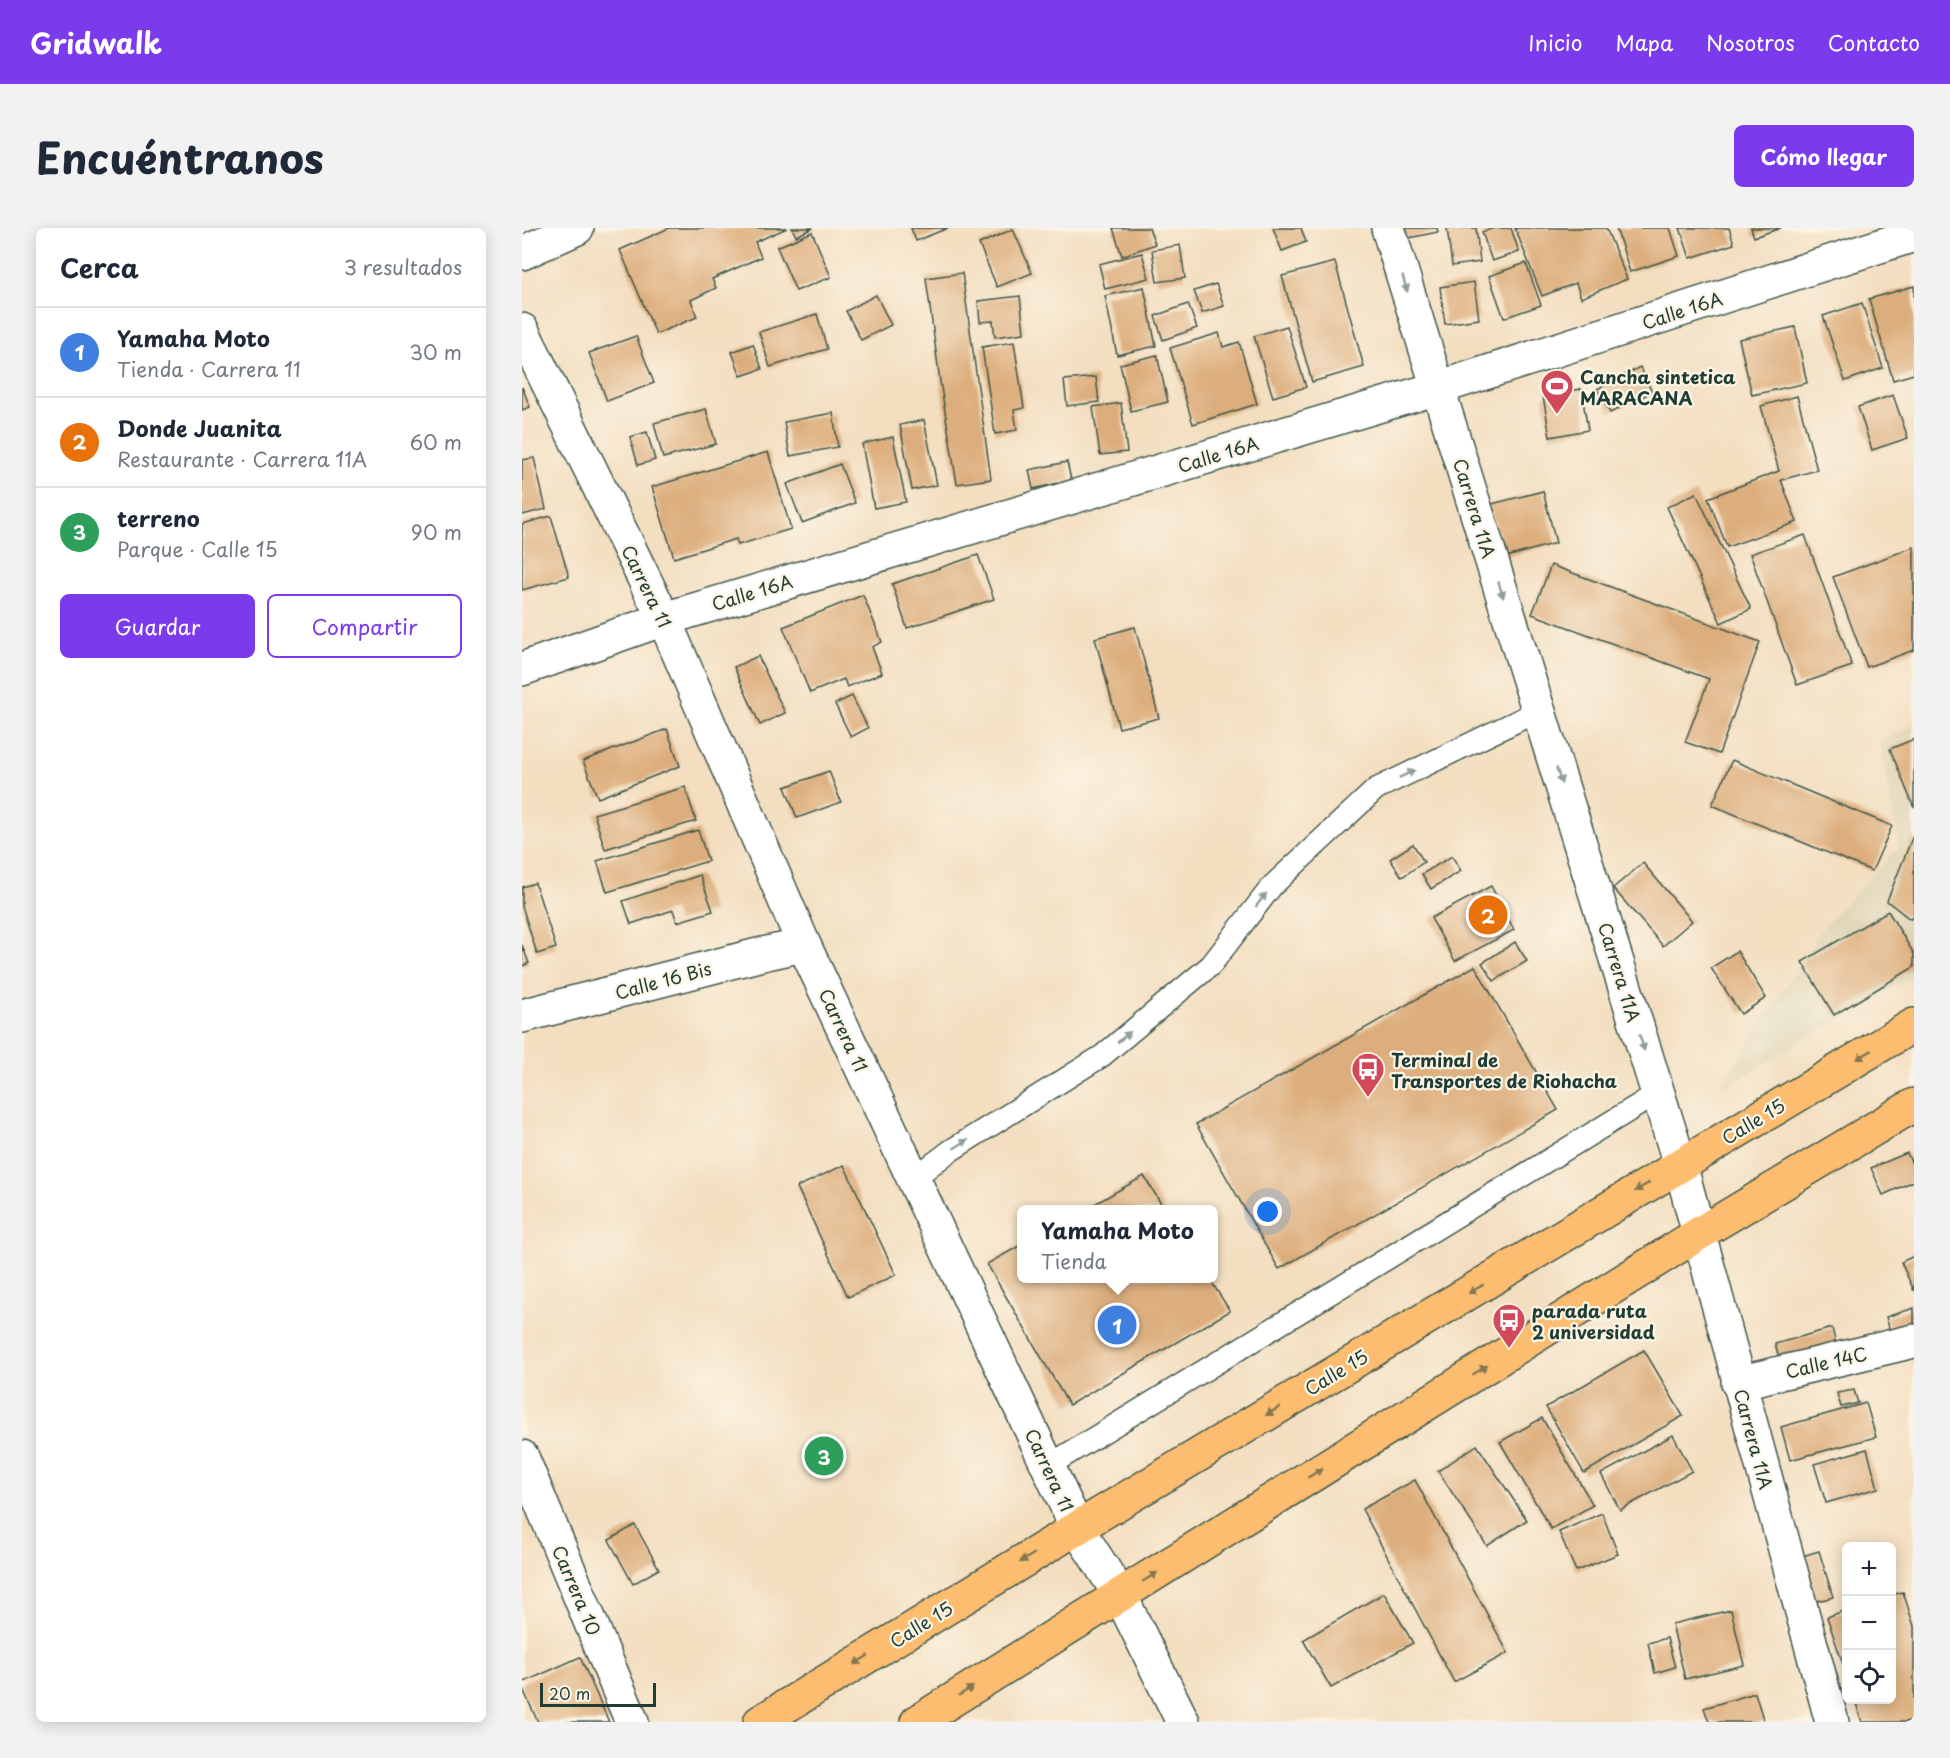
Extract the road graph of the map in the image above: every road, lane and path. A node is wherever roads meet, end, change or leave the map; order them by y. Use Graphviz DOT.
graph roads {
  1 [pos="577,228"];
  2 [pos="1388,228"];
  3 [pos="1914,236"];
  4 [pos="522,253"];
  5 [pos="522,330"];
  6 [pos="1438,388"];
  7 [pos="664,619"];
  8 [pos="522,669"];
  9 [pos="1538,711"];
  10 [pos="804,945"];
  11 [pos="522,1016"];
  12 [pos="1914,1025"];
  13 [pos="1658,1093"];
  14 [pos="1914,1106"];
  15 [pos="1680,1164"];
  16 [pos="914,1178"];
  17 [pos="1700,1233"];
  18 [pos="1914,1341"];
  19 [pos="1738,1383"];
  20 [pos="522,1457"];
  21 [pos="1048,1466"];
  22 [pos="1077,1528"];
  23 [pos="1120,1595"];
  24 [pos="632,1722"];
  25 [pos="760,1722"];
  26 [pos="917,1722"];
  27 [pos="1184,1722"];
  28 [pos="1832,1722"];
  1 -- 4 [label="street"];
  2 -- 6 [label="street, Carrera 11A, one-way"];
  3 -- 6 [label="street, Calle 16A"];
  5 -- 7 [label="street, Carrera 11"];
  6 -- 7 [label="street, Calle 16A"];
  6 -- 9 [label="street, Carrera 11A, one-way"];
  7 -- 8 [label="street, Calle 16A"];
  7 -- 10 [label="street, Carrera 11"];
  9 -- 13 [label="street, Carrera 11A, one-way"];
  16 -- 9 [label="lane, one-way"];
  10 -- 11 [label="street, Calle 16 Bis"];
  10 -- 16 [label="street, Carrera 11"];
  12 -- 15 [label="highway, Calle 15, one-way"];
  13 -- 15 [label="street, Carrera 11A"];
  13 -- 21 [label="lane"];
  14 -- 17 [label="highway"];
  15 -- 17 [label="street, Carrera 11A"];
  15 -- 22 [label="highway, Calle 15, one-way"];
  16 -- 21 [label="street, Carrera 11"];
  17 -- 19 [label="street, Carrera 11A"];
  23 -- 17 [label="highway, one-way"];
  18 -- 19 [label="street, Calle 14C"];
  19 -- 28 [label="street, Carrera 11A"];
  20 -- 24 [label="street, Carrera 10"];
  21 -- 22 [label="street, Carrera 11"];
  22 -- 23 [label="street, Carrera 11"];
  22 -- 25 [label="highway, Calle 15, one-way"];
  26 -- 23 [label="highway, one-way"];
  23 -- 27 [label="street, Carrera 11"];
}
